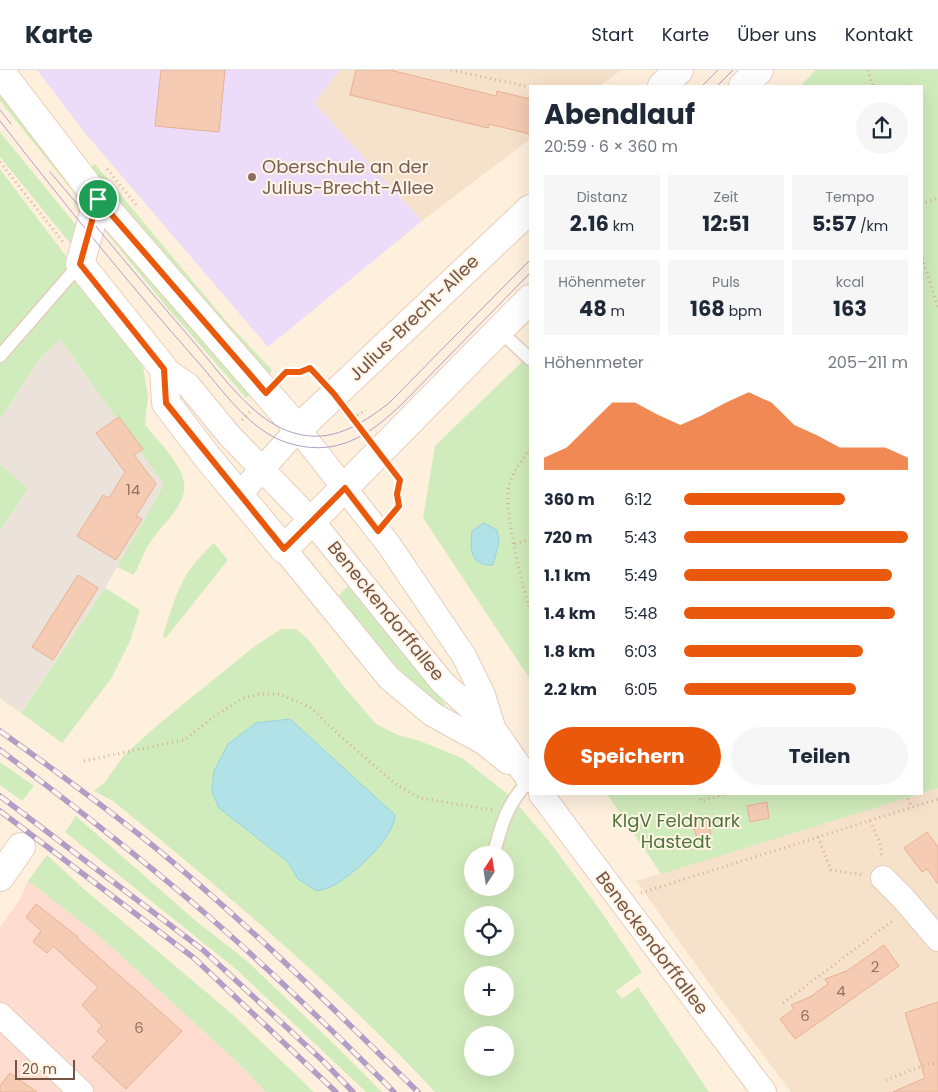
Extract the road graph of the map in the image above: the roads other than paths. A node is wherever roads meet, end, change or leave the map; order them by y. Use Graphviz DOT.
graph roads {
  1 [pos="679,70"];
  2 [pos="759,70"];
  3 [pos="0,72"];
  4 [pos="663,85"];
  5 [pos="744,85"];
  6 [pos="98,199"];
  7 [pos="529,210"];
  8 [pos="80,264"];
  9 [pos="529,300"];
  10 [pos="499,330"];
  11 [pos="0,356"];
  12 [pos="529,358"];
  13 [pos="164,369"];
  14 [pos="298,429"];
  15 [pos="262,467"];
  16 [pos="345,488"];
  17 [pos="238,495"];
  18 [pos="312,521"];
  19 [pos="284,549"];
  20 [pos="493,728"];
  21 [pos="529,779"];
  22 [pos="529,782"];
  23 [pos="529,788"];
  24 [pos="541,795"];
  25 [pos="496,846"];
  26 [pos="21,847"];
  27 [pos="0,877"];
  28 [pos="883,878"];
  29 [pos="938,939"];
  30 [pos="0,1014"];
  31 [pos="81,1092"];
  32 [pos="764,1092"];
  1 -- 4 [label="main road"];
  2 -- 5 [label="main road"];
  3 -- 6 [label="main road"];
  6 -- 8 [label="main road"];
  6 -- 14 [label="main road"];
  7 -- 14 [label="main road, Julius-Brecht-Allee"];
  8 -- 11 [label="lane"];
  8 -- 13 [label="main road"];
  9 -- 10 [label="main road"];
  10 -- 12 [label="lane"];
  10 -- 16 [label="main road"];
  13 -- 15 [label="street, Beneckendorffallee"];
  13 -- 17 [label="main road, Beneckendorffallee"];
  14 -- 15 [label="street, Julius-Brecht-Allee"];
  14 -- 16 [label="street, Beneckendorffallee"];
  15 -- 17 [label="street, Julius-Brecht-Allee"];
  15 -- 18 [label="street, Beneckendorffallee"];
  16 -- 18 [label="main road"];
  16 -- 20 [label="street, Beneckendorffallee"];
  17 -- 19 [label="main road, Beneckendorffallee"];
  18 -- 19 [label="main road"];
  18 -- 20 [label="street, Beneckendorffallee"];
  19 -- 22 [label="street, Beneckendorffallee"];
  20 -- 21 [label="street, Beneckendorffallee"];
  23 -- 25 [label="lane"];
  24 -- 32 [label="street, Beneckendorffallee"];
  26 -- 27 [label="main road"];
  28 -- 29 [label="street"];
  30 -- 31 [label="street"];
}
